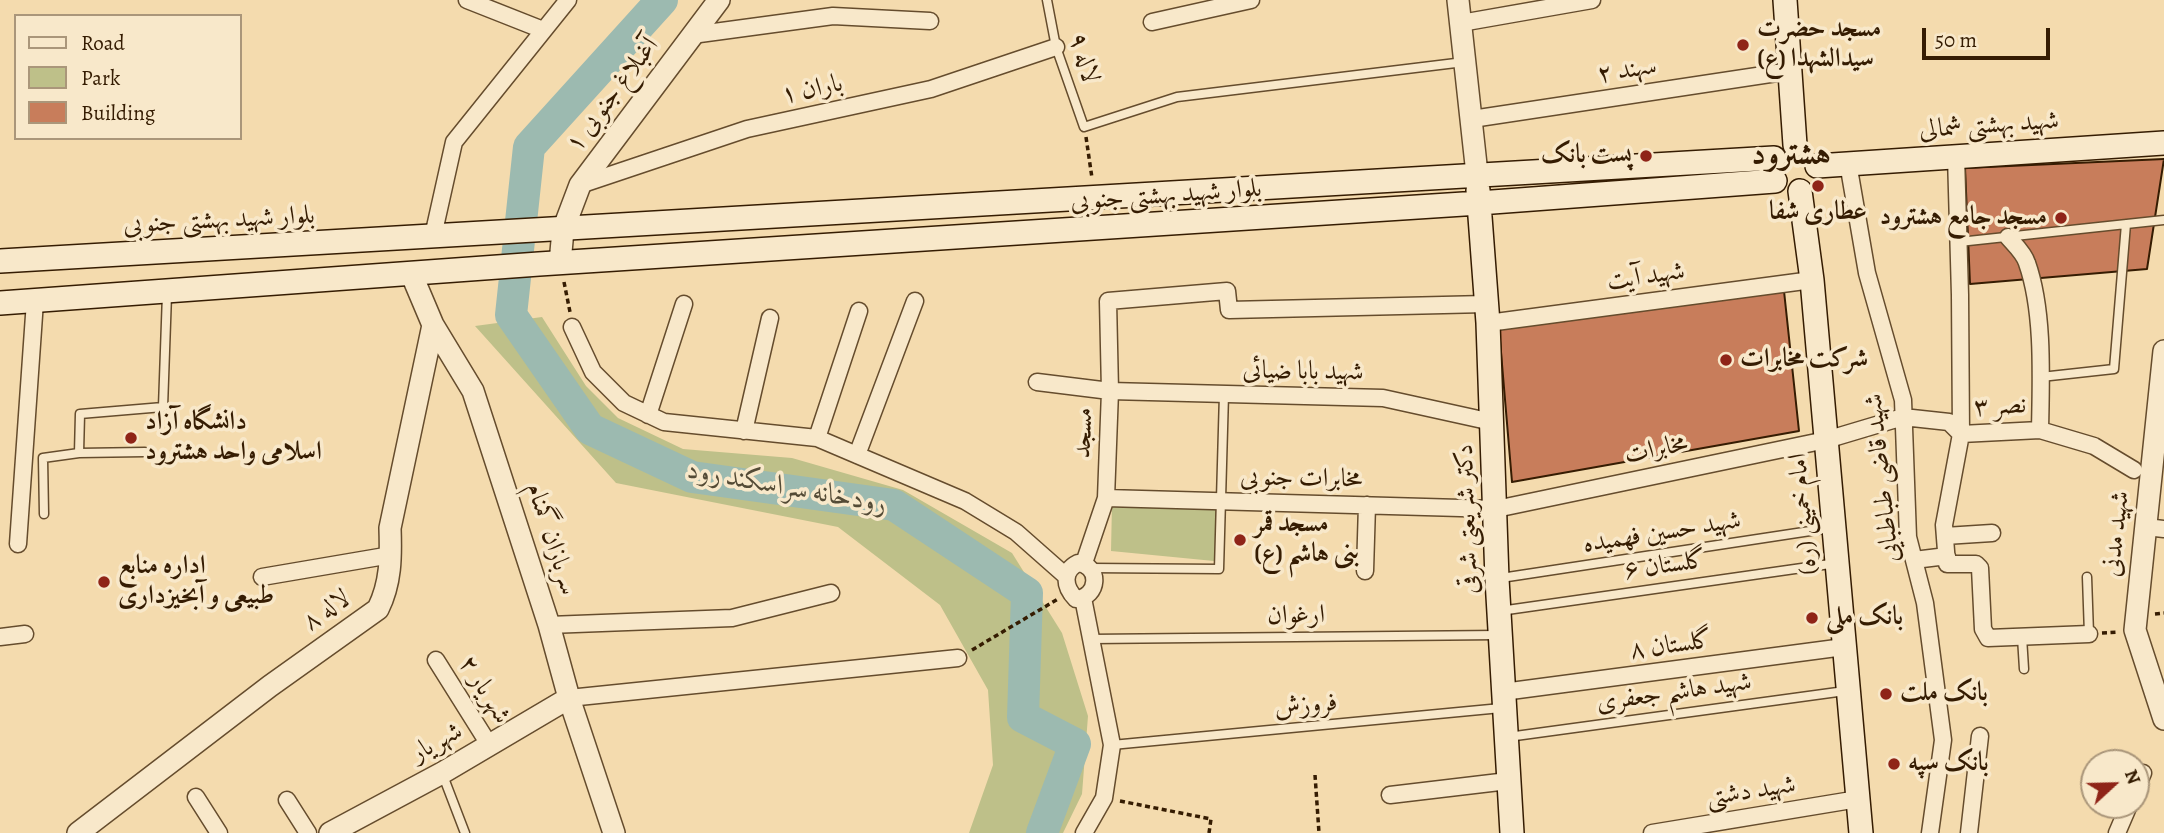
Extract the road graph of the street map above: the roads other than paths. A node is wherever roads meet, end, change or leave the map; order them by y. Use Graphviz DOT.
graph roads {
  1 [pos="467,0"];
  2 [pos="568,0"];
  3 [pos="719,0"];
  4 [pos="1047,0"];
  5 [pos="1251,0"];
  6 [pos="1458,0"];
  7 [pos="1592,0"];
  8 [pos="1785,0"];
  9 [pos="930,21"];
  10 [pos="1152,22"];
  11 [pos="1461,23"];
  12 [pos="543,30"];
  13 [pos="692,36"];
  14 [pos="1056,47"];
  15 [pos="1466,62"];
  16 [pos="1790,71"];
  17 [pos="1472,119"];
  18 [pos="2164,143"];
  19 [pos="1795,145"];
  20 [pos="1956,156"];
  21 [pos="1774,158"];
  22 [pos="1847,163"];
  23 [pos="1817,166"];
  24 [pos="1478,174"];
  25 [pos="1775,181"];
  26 [pos="580,185"];
  27 [pos="1800,191"];
  28 [pos="1479,203"];
  29 [pos="2164,220"];
  30 [pos="2126,224"];
  31 [pos="563,230"];
  32 [pos="438,236"];
  33 [pos="2008,237"];
  34 [pos="1959,242"];
  35 [pos="0,261"];
  36 [pos="549,263"];
  37 [pos="411,273"];
  38 [pos="1812,280"];
  39 [pos="167,291"];
  40 [pos="35,301"];
  41 [pos="915,301"];
  42 [pos="1108,301"];
  43 [pos="0,303"];
  44 [pos="684,304"];
  45 [pos="859,311"];
  46 [pos="1487,314"];
  47 [pos="770,318"];
  48 [pos="433,326"];
  49 [pos="572,327"];
  50 [pos="2164,351"];
  51 [pos="2041,377"];
  52 [pos="1037,382"];
  53 [pos="1110,391"];
  54 [pos="1224,394"];
  55 [pos="648,415"];
  56 [pos="1903,417"];
  57 [pos="1492,422"];
  58 [pos="2040,430"];
  59 [pos="744,431"];
  60 [pos="1961,434"];
  61 [pos="817,438"];
  62 [pos="1826,440"];
  63 [pos="145,452"];
  64 [pos="79,453"];
  65 [pos="856,455"];
  66 [pos="2149,474"];
  67 [pos="1106,498"];
  68 [pos="1221,501"];
  69 [pos="1367,505"];
  70 [pos="1496,509"];
  71 [pos="44,514"];
  72 [pos="1833,528"];
  73 [pos="2155,528"];
  74 [pos="1992,533"];
  75 [pos="1945,536"];
  76 [pos="18,544"];
  77 [pos="391,555"];
  78 [pos="1914,560"];
  79 [pos="1947,560"];
  80 [pos="1837,563"];
  81 [pos="1087,566"];
  82 [pos="1365,571"];
  83 [pos="262,577"];
  84 [pos="2087,578"];
  85 [pos="1497,579"];
  86 [pos="1073,589"];
  87 [pos="831,593"];
  88 [pos="1500,611"];
  89 [pos="549,625"];
  90 [pos="25,634"];
  91 [pos="2089,634"];
  92 [pos="1501,635"];
  93 [pos="0,637"];
  94 [pos="2022,637"];
  95 [pos="1091,639"];
  96 [pos="1844,647"];
  97 [pos="958,658"];
  98 [pos="436,660"];
  99 [pos="2024,669"];
  100 [pos="2156,672"];
  101 [pos="1848,691"];
  102 [pos="569,698"];
  103 [pos="1504,700"];
  104 [pos="2164,719"];
  105 [pos="1980,736"];
  106 [pos="1505,737"];
  107 [pos="1112,745"];
  108 [pos="490,746"];
  109 [pos="442,773"];
  110 [pos="1508,781"];
  111 [pos="1390,795"];
  112 [pos="196,797"];
  113 [pos="1858,799"];
  114 [pos="287,800"];
  115 [pos="343,830"];
  116 [pos="78,833"];
  117 [pos="219,833"];
  118 [pos="308,833"];
  119 [pos="465,833"];
  120 [pos="614,833"];
  121 [pos="1084,833"];
  122 [pos="1512,833"];
  123 [pos="1652,833"];
  124 [pos="1861,833"];
  125 [pos="1930,833"];
  126 [pos="1969,833"];
  1 -- 12 [label="street"];
  2 -- 12 [label="street"];
  3 -- 13 [label="street, آغبلاغ جنوبی ۱"];
  4 -- 14 [label="lane, لاله ۹"];
  5 -- 10 [label="street"];
  6 -- 11 [label="street"];
  7 -- 11 [label="street"];
  8 -- 16 [label="main road"];
  9 -- 13 [label="street"];
  11 -- 15 [label="street"];
  12 -- 32 [label="street"];
  13 -- 26 [label="street, آغبلاغ جنوبی ۱"];
  14 -- 15 [label="lane, لاله ۹"];
  14 -- 26 [label="street, باران ۱"];
  15 -- 17 [label="street"];
  16 -- 17 [label="street, سهند ۲"];
  16 -- 19 [label="main road"];
  17 -- 24 [label="street"];
  18 -- 20 [label="main road, شهید بهشتی شمالی"];
  19 -- 21 [label="main road"];
  19 -- 23 [label="main road"];
  20 -- 22 [label="main road, شهید بهشتی شمالی"];
  20 -- 34 [label="street"];
  21 -- 24 [label="main road, بلوار شهید بهشتی جنوبی"];
  21 -- 25 [label="main road"];
  22 -- 23 [label="main road, شهید بهشتی شمالی"];
  22 -- 56 [label="street, شهید قاضی طباطبایی"];
  23 -- 27 [label="main road"];
  24 -- 28 [label="main road, دکتر شریعتی شرقی"];
  24 -- 31 [label="main road, بلوار شهید بهشتی جنوبی"];
  25 -- 27 [label="main road"];
  25 -- 28 [label="main road, بلوار شهید بهشتی جنوبی"];
  26 -- 31 [label="street, آغبلاغ جنوبی ۱"];
  27 -- 38 [label="main road, امام خمینی (ره)"];
  28 -- 36 [label="main road, بلوار شهید بهشتی جنوبی"];
  28 -- 46 [label="main road, دکتر شریعتی شرقی"];
  29 -- 30 [label="lane"];
  30 -- 33 [label="lane"];
  30 -- 51 [label="lane"];
  31 -- 32 [label="main road, بلوار شهید بهشتی جنوبی"];
  31 -- 36 [label="street, آغبلاغ جنوبی ۱"];
  32 -- 35 [label="main road, بلوار شهید بهشتی جنوبی"];
  33 -- 34 [label="lane"];
  33 -- 51 [label="street"];
  34 -- 60 [label="street"];
  36 -- 37 [label="main road, بلوار شهید بهشتی جنوبی"];
  37 -- 39 [label="main road"];
  37 -- 48 [label="street, سربازان گمنام"];
  38 -- 46 [label="street, شهید آیت"];
  38 -- 62 [label="main road, امام خمینی (ره)"];
  39 -- 40 [label="main road"];
  39 -- 64 [label="lane"];
  40 -- 43 [label="main road"];
  40 -- 76 [label="street"];
  41 -- 65 [label="street"];
  42 -- 46 [label="street, شهید آیت"];
  42 -- 53 [label="street, مسجد"];
  44 -- 55 [label="street"];
  45 -- 61 [label="street"];
  46 -- 57 [label="main road, دکتر شریعتی شرقی"];
  47 -- 59 [label="street"];
  48 -- 77 [label="street, لاله ۸"];
  48 -- 89 [label="street, سربازان گمنام"];
  49 -- 55 [label="street"];
  50 -- 66 [label="street, شهيد مدنی"];
  51 -- 58 [label="street"];
  52 -- 53 [label="street, شهيد بابا ضيائی"];
  53 -- 54 [label="street, شهيد بابا ضيائی"];
  53 -- 67 [label="street, مسجد"];
  54 -- 57 [label="street, شهيد بابا ضيائی"];
  54 -- 68 [label="lane"];
  55 -- 59 [label="street"];
  56 -- 60 [label="street, نصر ۳"];
  56 -- 62 [label="street, نصر ۳"];
  56 -- 78 [label="street, شهید قاضی طباطبایی"];
  57 -- 70 [label="main road, دکتر شریعتی شرقی"];
  58 -- 60 [label="street, نصر ۳"];
  58 -- 66 [label="street, نصر ۳"];
  59 -- 61 [label="street"];
  60 -- 75 [label="street"];
  61 -- 65 [label="street"];
  62 -- 70 [label="street, مخابرات"];
  62 -- 72 [label="main road, امام خمینی (ره)"];
  63 -- 64 [label="lane"];
  64 -- 71 [label="lane"];
  65 -- 86 [label="street"];
  66 -- 73 [label="street, شهيد مدنی"];
  67 -- 68 [label="street, مخابرات جنوبی"];
  67 -- 81 [label="street, مسجد"];
  68 -- 69 [label="street, مخابرات جنوبی"];
  68 -- 81 [label="lane"];
  69 -- 70 [label="street, مخابرات جنوبی"];
  69 -- 82 [label="street"];
  70 -- 85 [label="main road, دکتر شریعتی شرقی"];
  72 -- 80 [label="main road, امام خمینی (ره)"];
  72 -- 85 [label="lane, شهيد حسین فهمیده"];
  73 -- 100 [label="street, شهيد مدنی"];
  74 -- 75 [label="street"];
  75 -- 79 [label="street"];
  77 -- 83 [label="street"];
  77 -- 116 [label="street, لاله ۸"];
  78 -- 79 [label="street"];
  78 -- 125 [label="street, شهید قاضی طباطبایی"];
  79 -- 94 [label="street"];
  80 -- 88 [label="lane, گلستان ۶"];
  80 -- 96 [label="main road, امام خمینی (ره)"];
  81 -- 86 [label="street"];
  81 -- 86 [label="street"];
  84 -- 91 [label="lane"];
  85 -- 88 [label="main road, دکتر شریعتی شرقی"];
  86 -- 95 [label="street"];
  87 -- 89 [label="street"];
  88 -- 92 [label="main road, دکتر شریعتی شرقی"];
  89 -- 102 [label="street, سربازان گمنام"];
  90 -- 93 [label="street"];
  91 -- 94 [label="street"];
  92 -- 95 [label="lane, ارغوان"];
  92 -- 103 [label="main road, دکتر شریعتی شرقی"];
  94 -- 99 [label="lane"];
  95 -- 107 [label="street"];
  96 -- 101 [label="main road, امام خمینی (ره)"];
  96 -- 103 [label="street, گلستان ۸"];
  97 -- 102 [label="street"];
  98 -- 108 [label="street, شهریار ۲"];
  100 -- 104 [label="street, شهيد مدنی"];
  101 -- 106 [label="lane, شهيد هاشم جعفری"];
  101 -- 113 [label="main road, امام خمینی (ره)"];
  102 -- 108 [label="street, شهریار"];
  102 -- 120 [label="street, سربازان گمنام"];
  103 -- 106 [label="main road, دکتر شریعتی شرقی"];
  103 -- 107 [label="lane, فروزش"];
  105 -- 126 [label="street"];
  106 -- 110 [label="main road, دکتر شریعتی شرقی"];
  107 -- 121 [label="street"];
  108 -- 109 [label="street, شهریار"];
  109 -- 115 [label="street, شهریار"];
  109 -- 119 [label="lane"];
  110 -- 111 [label="street"];
  110 -- 122 [label="main road, دکتر شریعتی شرقی"];
  112 -- 117 [label="street"];
  113 -- 123 [label="street, شهید دشتی"];
  113 -- 124 [label="main road, امام خمینی (ره)"];
  114 -- 118 [label="street"];
}
